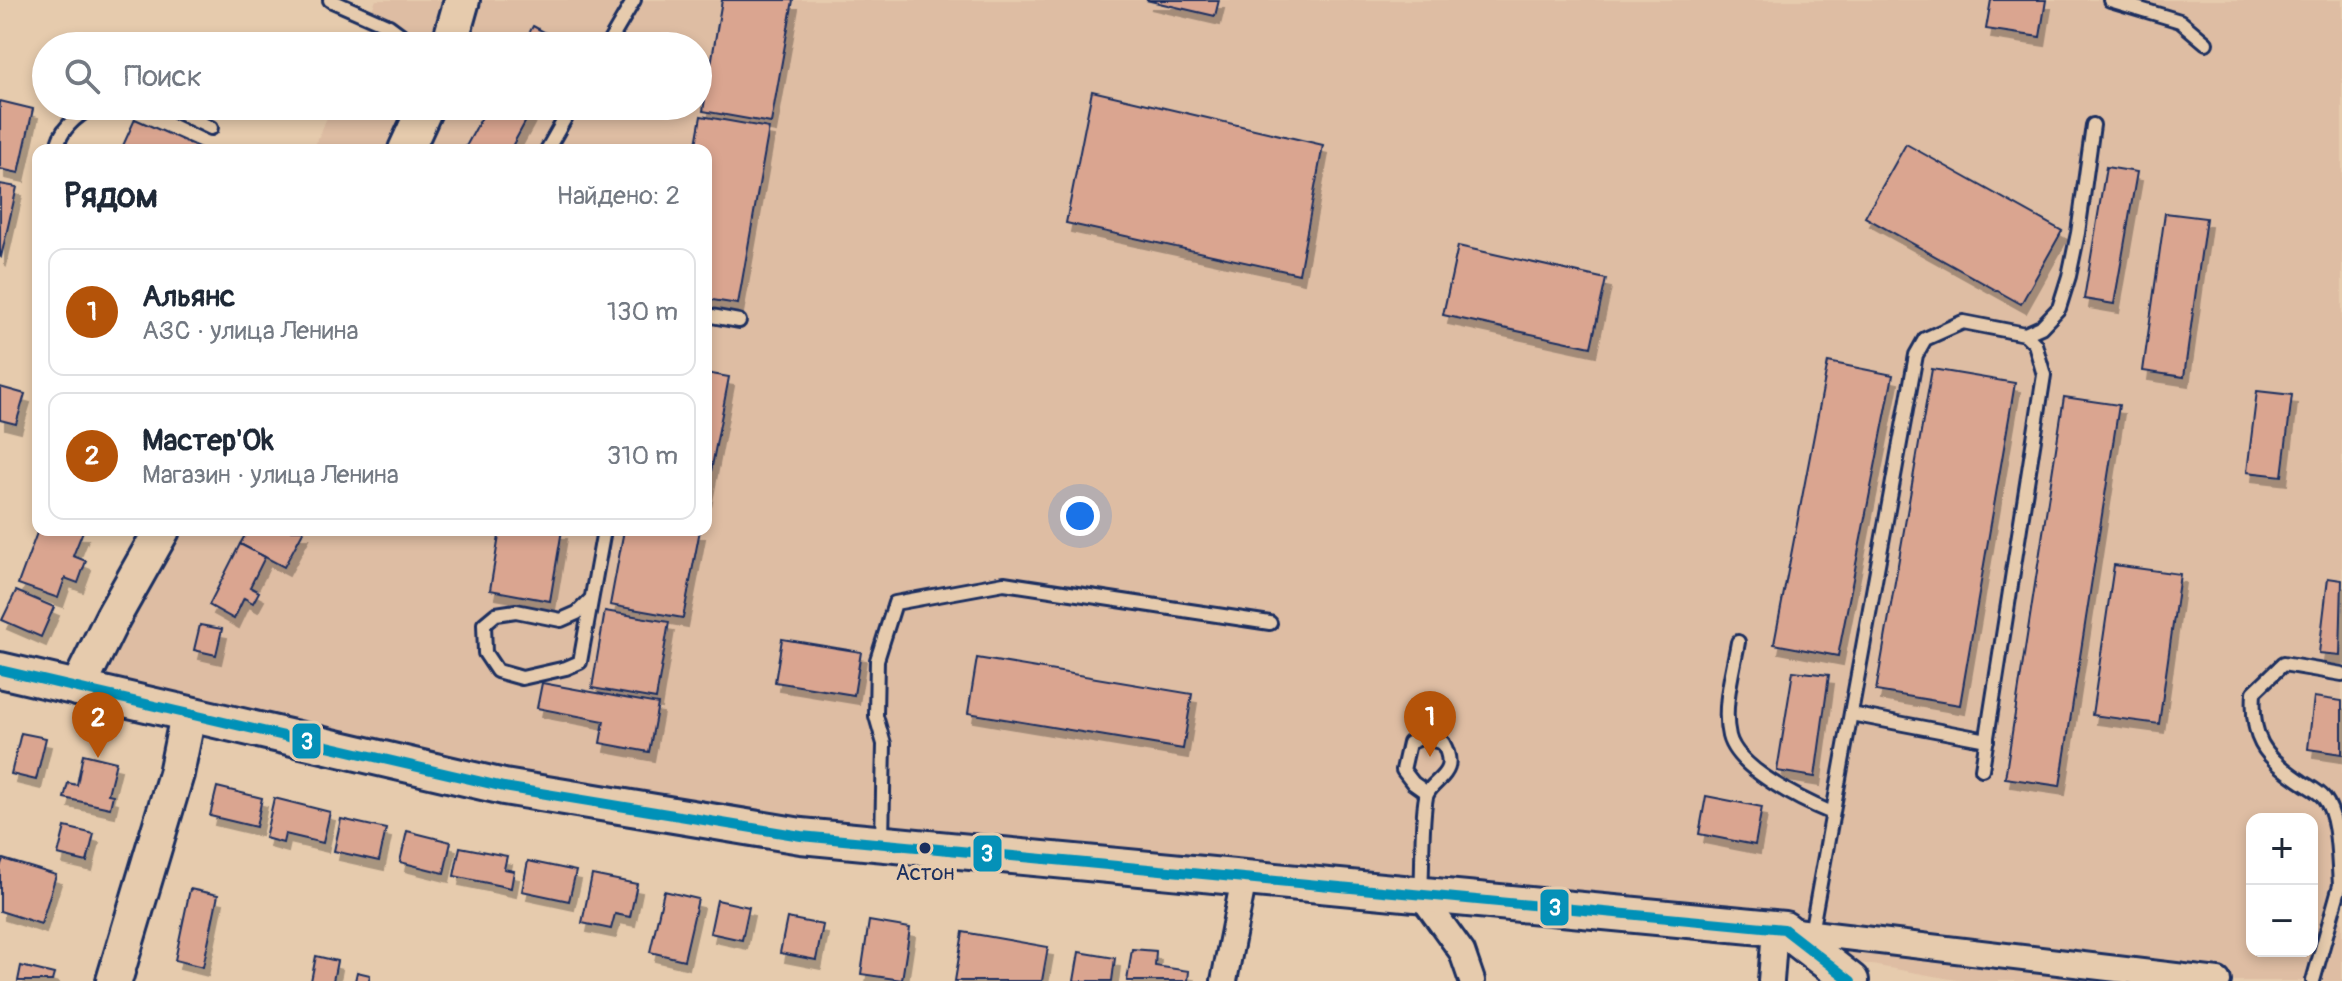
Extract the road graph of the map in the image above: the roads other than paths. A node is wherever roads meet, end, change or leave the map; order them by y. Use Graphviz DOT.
graph roads {
  1 [pos="330,0"];
  2 [pos="462,0"];
  3 [pos="634,0"];
  4 [pos="2110,0"];
  5 [pos="397,32"];
  6 [pos="453,32"];
  7 [pos="615,32"];
  8 [pos="2206,43"];
  9 [pos="73,120"];
  10 [pos="194,120"];
  11 [pos="420,120"];
  12 [pos="564,120"];
  13 [pos="2093,125"];
  14 [pos="211,128"];
  15 [pos="57,144"];
  16 [pos="409,144"];
  17 [pos="550,144"];
  18 [pos="712,316"];
  19 [pos="739,321"];
  20 [pos="2025,334"];
  21 [pos="159,536"];
  22 [pos="603,536"];
  23 [pos="591,599"];
  24 [pos="1270,623"];
  25 [pos="1738,642"];
  26 [pos="0,670"];
  27 [pos="2342,674"];
  28 [pos="78,688"];
  29 [pos="1851,714"];
  30 [pos="188,715"];
  31 [pos="1987,740"];
  32 [pos="1982,769"];
  33 [pos="1427,793"];
  34 [pos="1832,813"];
  35 [pos="881,843"];
  36 [pos="1244,878"];
  37 [pos="2341,881"];
  38 [pos="1421,895"];
  39 [pos="1790,930"];
  40 [pos="114,981"];
  41 [pos="1224,981"];
  42 [pos="1472,981"];
  43 [pos="1771,981"];
  44 [pos="1851,981"];
  45 [pos="2218,981"];
  46 [pos="2313,981"];
  1 -- 5 [label="lane"];
  2 -- 6 [label="main road"];
  3 -- 7 [label="lane"];
  4 -- 8 [label="lane"];
  9 -- 15 [label="lane"];
  10 -- 14 [label="lane"];
  11 -- 16 [label="main road"];
  12 -- 17 [label="lane"];
  13 -- 20 [label="lane"];
  18 -- 19 [label="lane"];
  20 -- 29 [label="lane"];
  20 -- 31 [label="lane"];
  21 -- 28 [label="main road"];
  22 -- 23 [label="lane"];
  23 -- 23 [label="lane"];
  24 -- 35 [label="lane"];
  25 -- 34 [label="lane"];
  26 -- 28 [label="main road"];
  27 -- 37 [label="lane"];
  28 -- 30 [label="main road"];
  29 -- 31 [label="lane"];
  29 -- 34 [label="lane"];
  30 -- 35 [label="main road"];
  30 -- 40 [label="main road"];
  31 -- 32 [label="lane"];
  33 -- 33 [label="lane"];
  33 -- 38 [label="lane"];
  34 -- 39 [label="lane"];
  35 -- 36 [label="main road"];
  36 -- 38 [label="main road"];
  36 -- 41 [label="street"];
  37 -- 46 [label="lane"];
  38 -- 39 [label="main road"];
  38 -- 42 [label="street"];
  39 -- 43 [label="street"];
  39 -- 44 [label="main road"];
  39 -- 45 [label="street"];
}
